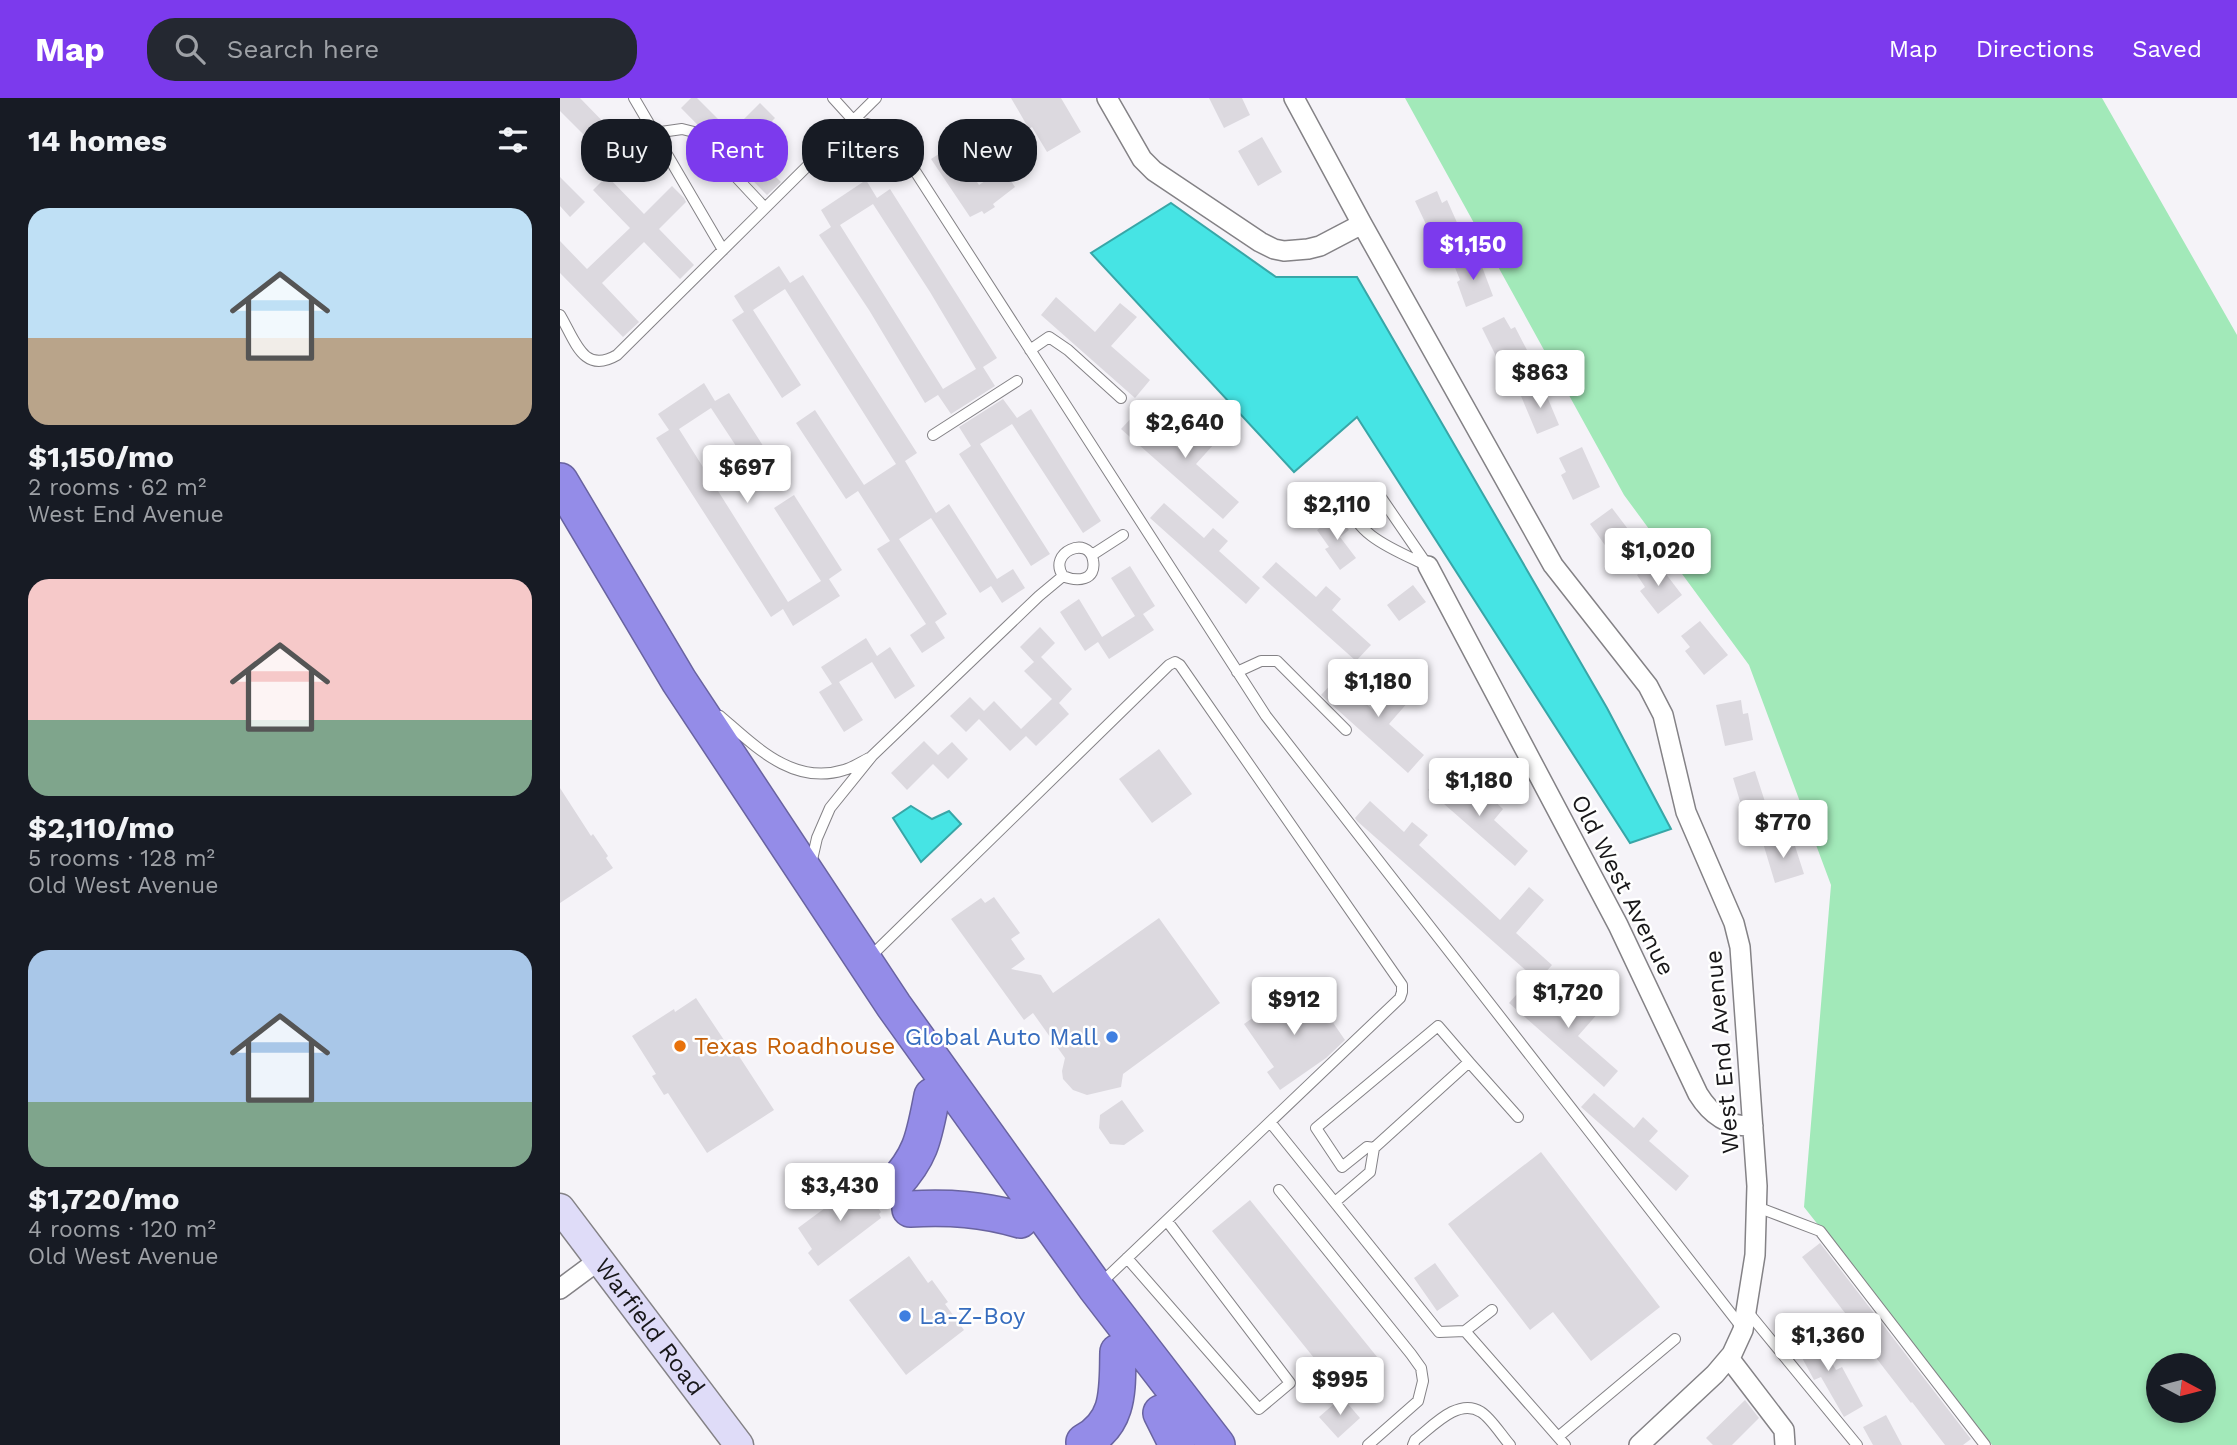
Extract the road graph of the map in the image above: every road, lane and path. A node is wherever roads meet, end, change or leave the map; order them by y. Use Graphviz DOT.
graph roads {
  1 [pos="634,98"];
  2 [pos="833,98"];
  3 [pos="876,98"];
  4 [pos="1107,98"];
  5 [pos="1294,98"];
  6 [pos="646,119"];
  7 [pos="852,119"];
  8 [pos="854,119"];
  9 [pos="672,130"];
  10 [pos="672,164"];
  11 [pos="802,171"];
  12 [pos="922,182"];
  13 [pos="765,208"];
  14 [pos="1362,224"];
  15 [pos="723,250"];
  16 [pos="560,315"];
  17 [pos="1030,350"];
  18 [pos="1017,382"];
  19 [pos="1121,398"];
  20 [pos="933,435"];
  21 [pos="560,481"];
  22 [pos="560,514"];
  23 [pos="1123,535"];
  24 [pos="1092,555"];
  25 [pos="1428,566"];
  26 [pos="1063,576"];
  27 [pos="1237,672"];
  28 [pos="679,681"];
  29 [pos="1346,730"];
  30 [pos="872,756"];
  31 [pos="808,878"];
  32 [pos="864,962"];
  33 [pos="1469,1062"];
  34 [pos="932,1096"];
  35 [pos="1518,1116"];
  36 [pos="1270,1122"];
  37 [pos="1753,1126"];
  38 [pos="1374,1148"];
  39 [pos="1279,1190"];
  40 [pos="1335,1202"];
  41 [pos="1756,1207"];
  42 [pos="560,1208"];
  43 [pos="1020,1220"];
  44 [pos="1167,1221"];
  45 [pos="1127,1258"];
  46 [pos="599,1260"];
  47 [pos="1096,1288"];
  48 [pos="560,1289"];
  49 [pos="1492,1310"];
  50 [pos="1745,1320"];
  51 [pos="1465,1331"];
  52 [pos="1675,1339"];
  53 [pos="1118,1352"];
  54 [pos="1729,1359"];
  55 [pos="1161,1413"];
  56 [pos="1562,1441"];
  57 [pos="1084,1442"];
  58 [pos="739,1445"];
  59 [pos="1177,1445"];
  60 [pos="1189,1445"];
  61 [pos="1217,1445"];
  62 [pos="1368,1445"];
  63 [pos="1413,1445"];
  64 [pos="1510,1445"];
  65 [pos="1639,1445"];
  66 [pos="1785,1445"];
  67 [pos="1857,1445"];
  68 [pos="1984,1445"];
  1 -- 6 [label="lane"];
  2 -- 7 [label="lane"];
  3 -- 8 [label="lane"];
  4 -- 14 [label="street"];
  5 -- 14 [label="street, West End Avenue"];
  9 -- 13 [label="lane"];
  10 -- 15 [label="lane"];
  11 -- 13 [label="lane"];
  12 -- 17 [label="lane"];
  13 -- 15 [label="lane"];
  14 -- 37 [label="street, West End Avenue"];
  15 -- 16 [label="lane"];
  17 -- 19 [label="lane"];
  17 -- 27 [label="lane"];
  18 -- 20 [label="lane"];
  21 -- 28 [label="highway"];
  22 -- 34 [label="highway"];
  23 -- 24 [label="lane"];
  24 -- 26 [label="lane"];
  24 -- 26 [label="lane"];
  25 -- 25 [label="lane"];
  25 -- 37 [label="street, Old West Avenue"];
  26 -- 30 [label="lane"];
  27 -- 29 [label="lane"];
  27 -- 50 [label="lane"];
  28 -- 30 [label="lane"];
  28 -- 31 [label="highway"];
  30 -- 31 [label="lane"];
  31 -- 32 [label="highway"];
  32 -- 36 [label="lane"];
  32 -- 47 [label="highway"];
  33 -- 35 [label="lane"];
  33 -- 38 [label="lane"];
  33 -- 38 [label="lane"];
  34 -- 43 [label="highway"];
  34 -- 43 [label="highway"];
  36 -- 40 [label="lane"];
  36 -- 44 [label="lane"];
  37 -- 41 [label="street, West End Avenue"];
  38 -- 40 [label="lane"];
  39 -- 62 [label="lane"];
  40 -- 51 [label="lane"];
  41 -- 50 [label="street, West End Avenue"];
  41 -- 68 [label="lane"];
  42 -- 46 [label="street, Warfield Road"];
  43 -- 53 [label="highway"];
  44 -- 45 [label="lane"];
  44 -- 45 [label="lane"];
  45 -- 47 [label="lane"];
  46 -- 48 [label="street"];
  46 -- 58 [label="street, Warfield Road"];
  47 -- 61 [label="highway"];
  49 -- 51 [label="lane"];
  50 -- 54 [label="street, West End Avenue"];
  50 -- 67 [label="lane"];
  51 -- 56 [label="lane"];
  52 -- 56 [label="lane"];
  53 -- 55 [label="highway"];
  53 -- 57 [label="highway"];
  54 -- 65 [label="street, West End Avenue"];
  54 -- 66 [label="street"];
  55 -- 59 [label="highway"];
  55 -- 60 [label="highway"];
  63 -- 64 [label="lane"];
}
